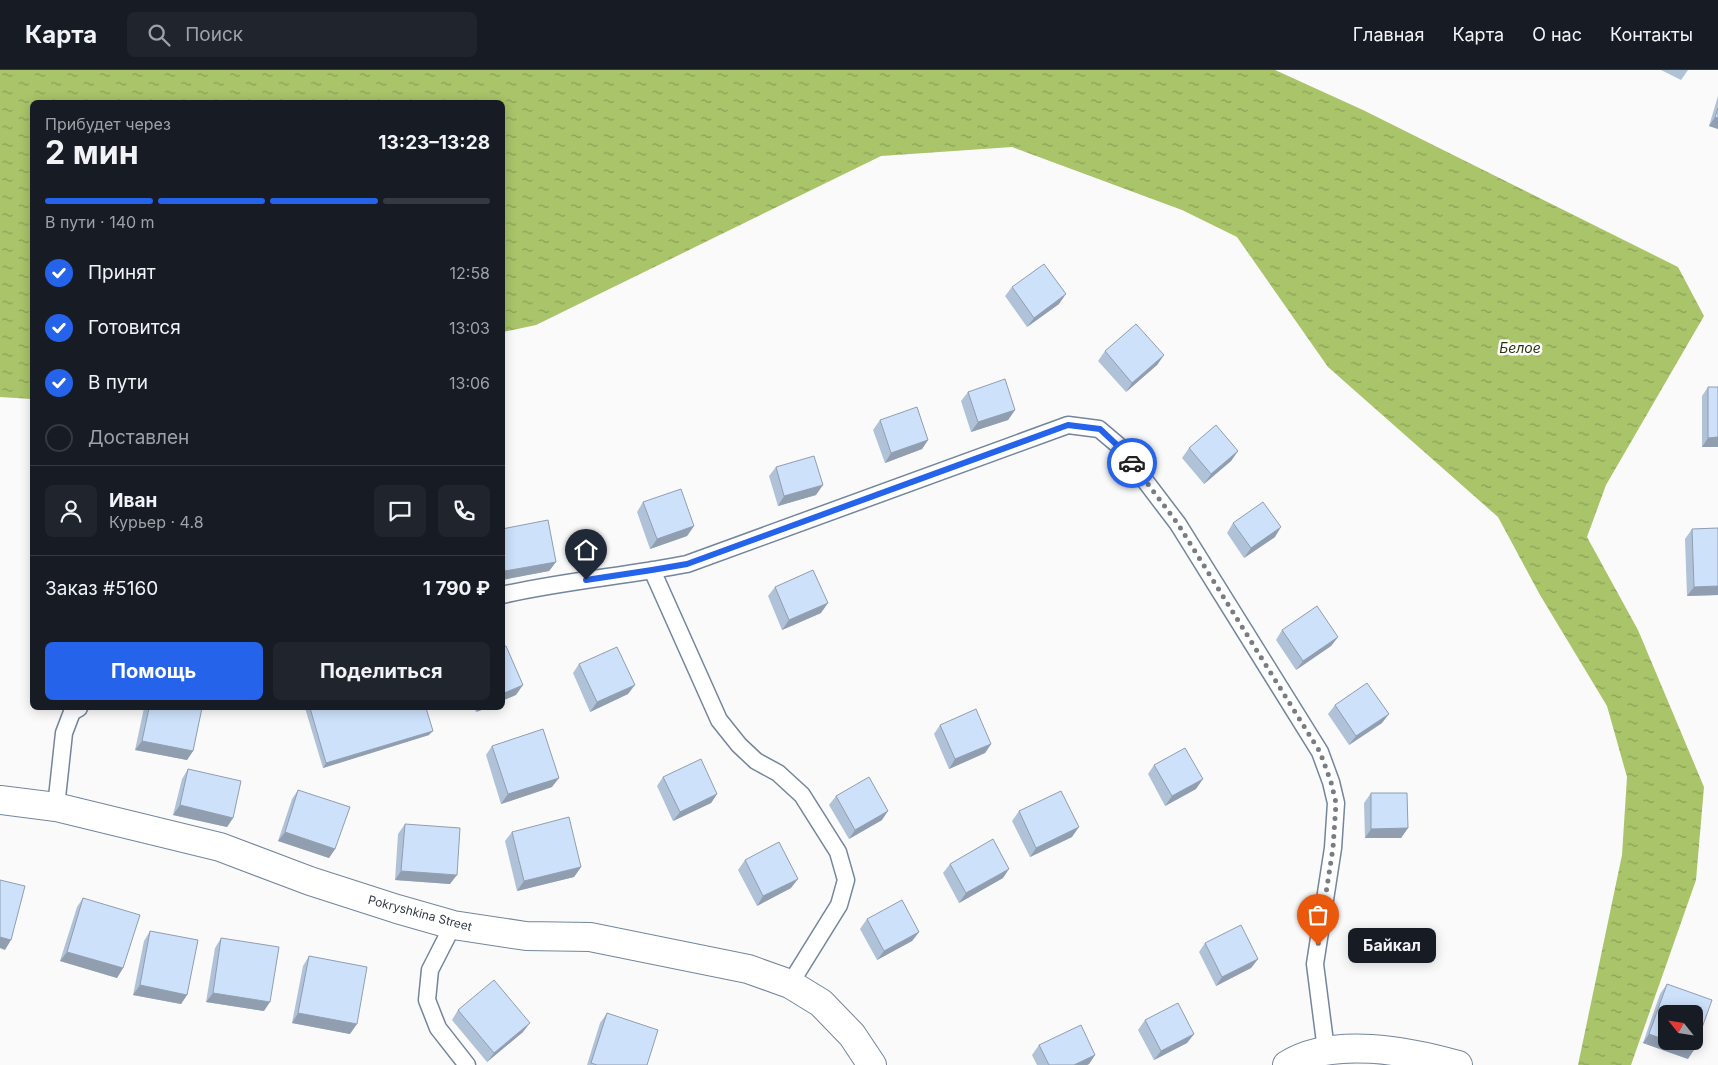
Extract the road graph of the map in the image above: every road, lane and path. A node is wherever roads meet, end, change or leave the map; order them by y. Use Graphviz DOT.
graph roads {
  1 [pos="652,570"];
  2 [pos="505,594"];
  3 [pos="76,710"];
  4 [pos="0,800"];
  5 [pos="56,807"];
  6 [pos="453,925"];
  7 [pos="790,984"];
  8 [pos="1326,1050"];
  9 [pos="467,1065"];
  10 [pos="872,1065"];
  11 [pos="1286,1065"];
  12 [pos="1458,1065"];
  1 -- 2 [label="lane"];
  1 -- 7 [label="lane"];
  1 -- 8 [label="lane"];
  3 -- 5 [label="lane"];
  4 -- 5 [label="street, Pokryshkina Street"];
  5 -- 6 [label="street, Pokryshkina Street"];
  6 -- 7 [label="street, Pokryshkina Street"];
  6 -- 9 [label="lane"];
  7 -- 10 [label="street, Pokryshkina Street"];
  8 -- 11 [label="street"];
  8 -- 12 [label="street"];
}
